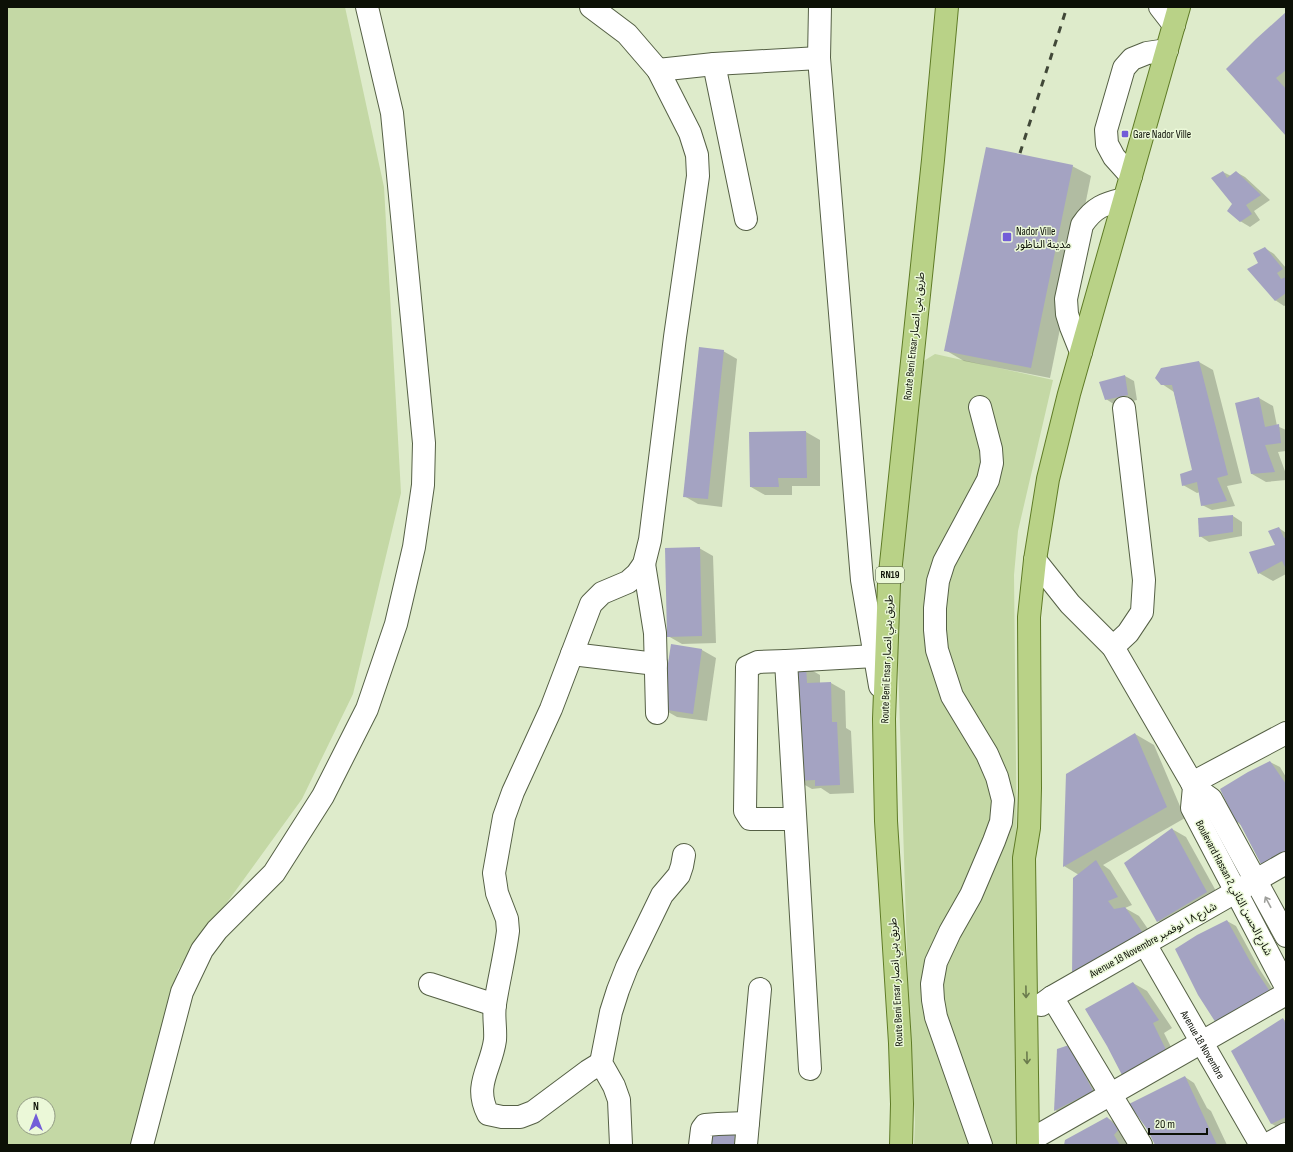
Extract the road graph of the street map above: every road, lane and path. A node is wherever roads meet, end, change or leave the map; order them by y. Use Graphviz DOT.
graph roads {
  1 [pos="367,7"];
  2 [pos="591,7"];
  3 [pos="616,7"];
  4 [pos="820,7"];
  5 [pos="947,7"];
  6 [pos="1160,7"];
  7 [pos="1176,16"];
  8 [pos="628,34"];
  9 [pos="1167,50"];
  10 [pos="819,58"];
  11 [pos="714,64"];
  12 [pos="658,70"];
  13 [pos="1131,176"];
  14 [pos="1124,199"];
  15 [pos="746,219"];
  16 [pos="1081,352"];
  17 [pos="980,407"];
  18 [pos="1124,408"];
  19 [pos="1035,560"];
  20 [pos="644,564"];
  21 [pos="1113,647"];
  22 [pos="572,654"];
  23 [pos="875,656"];
  24 [pos="786,661"];
  25 [pos="656,664"];
  26 [pos="657,713"];
  27 [pos="884,719"];
  28 [pos="1284,737"];
  29 [pos="1193,785"];
  30 [pos="795,819"];
  31 [pos="1029,828"];
  32 [pos="684,855"];
  33 [pos="1286,864"];
  34 [pos="1256,880"];
  35 [pos="1237,892"];
  36 [pos="1286,936"];
  37 [pos="1145,944"];
  38 [pos="430,984"];
  39 [pos="1286,987"];
  40 [pos="760,989"];
  41 [pos="1286,994"];
  42 [pos="1046,1001"];
  43 [pos="495,1005"];
  44 [pos="1201,1042"];
  45 [pos="601,1063"];
  46 [pos="810,1070"];
  47 [pos="1110,1093"];
  48 [pos="748,1123"];
  49 [pos="1286,1134"];
  50 [pos="1037,1141"];
  51 [pos="142,1145"];
  52 [pos="620,1145"];
  53 [pos="700,1145"];
  54 [pos="746,1145"];
  55 [pos="901,1145"];
  56 [pos="981,1145"];
  57 [pos="1141,1145"];
  58 [pos="1262,1145"];
  59 [pos="1266,1145"];
  1 -- 51 [label="street"];
  2 -- 8 [label="street"];
  3 -- 8 [label="street"];
  4 -- 10 [label="street"];
  5 -- 27 [label="main road, Route Beni Ensar طريق بني انصار / RN19"];
  6 -- 7 [label="street"];
  7 -- 9 [label="main road"];
  8 -- 12 [label="street"];
  9 -- 13 [label="main road"];
  9 -- 13 [label="street"];
  10 -- 11 [label="street"];
  10 -- 23 [label="street"];
  11 -- 12 [label="street"];
  11 -- 15 [label="street"];
  12 -- 20 [label="street"];
  13 -- 14 [label="main road"];
  14 -- 16 [label="main road"];
  14 -- 16 [label="street"];
  16 -- 19 [label="main road"];
  17 -- 56 [label="street"];
  18 -- 21 [label="street"];
  19 -- 21 [label="street, Boulevard Hassan 2 شارع الحسن الثاني"];
  19 -- 31 [label="main road"];
  20 -- 22 [label="street"];
  20 -- 25 [label="street"];
  21 -- 29 [label="street, Boulevard Hassan 2 شارع الحسن الثاني"];
  22 -- 25 [label="street"];
  22 -- 43 [label="street"];
  23 -- 24 [label="street"];
  23 -- 27 [label="street"];
  24 -- 30 [label="street"];
  24 -- 30 [label="street"];
  25 -- 26 [label="street"];
  27 -- 55 [label="main road, Route Beni Ensar طريق بني انصار / RN19"];
  28 -- 29 [label="street"];
  29 -- 34 [label="street, Boulevard Hassan 2 شارع الحسن الثاني"];
  29 -- 35 [label="street, Boulevard Hassan 2 شارع الحسن الثاني"];
  30 -- 46 [label="street"];
  31 -- 42 [label="main road"];
  31 -- 50 [label="main road, one-way"];
  32 -- 45 [label="street"];
  33 -- 34 [label="street, Avenue 18 Novembre شارع ١٨ نوفمبر"];
  34 -- 35 [label="street, Avenue 18 Novembre شارع ١٨ نوفمبر"];
  36 -- 34 [label="street, Boulevard Hassan 2 شارع الحسن الثاني, one-way"];
  35 -- 37 [label="street, Avenue 18 Novembre شارع ١٨ نوفمبر"];
  35 -- 39 [label="street, Boulevard Hassan 2 شارع الحسن الثاني"];
  37 -- 42 [label="street, Avenue 18 Novembre شارع ١٨ نوفمبر"];
  37 -- 44 [label="street, Avenue 18 Novembre"];
  38 -- 43 [label="street"];
  40 -- 48 [label="street"];
  41 -- 44 [label="street"];
  42 -- 47 [label="street"];
  42 -- 50 [label="main road"];
  43 -- 45 [label="street"];
  44 -- 47 [label="street"];
  44 -- 58 [label="street, Avenue 18 Novembre"];
  45 -- 52 [label="street"];
  47 -- 50 [label="street"];
  47 -- 57 [label="street"];
  48 -- 53 [label="street"];
  48 -- 54 [label="street"];
  49 -- 59 [label="street"];
}
